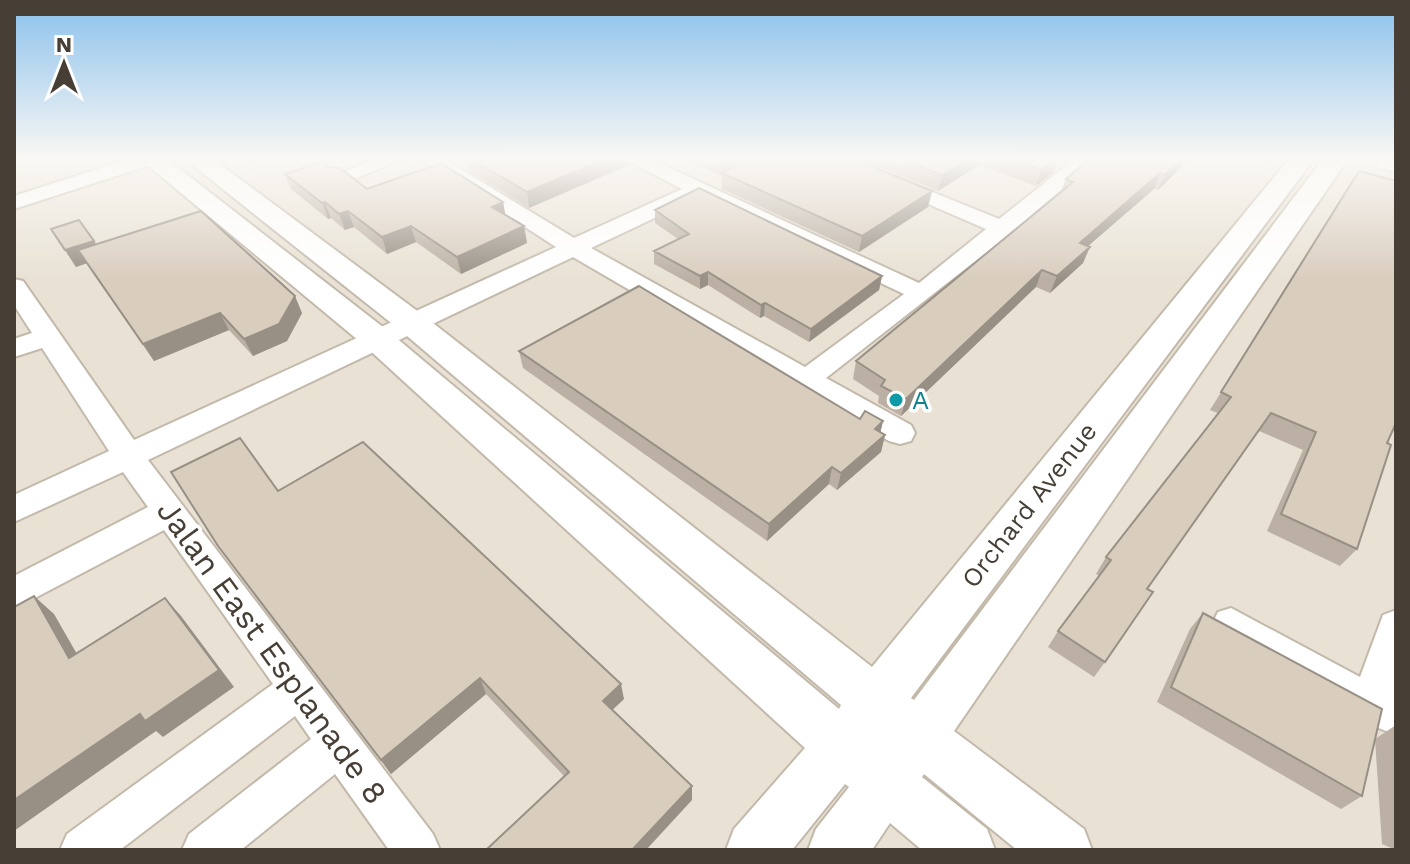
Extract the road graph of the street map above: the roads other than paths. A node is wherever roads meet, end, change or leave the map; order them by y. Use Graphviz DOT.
graph roads {
  1 [pos="207,199"];
  2 [pos="243,199"];
  3 [pos="495,199"];
  4 [pos="678,199"];
  5 [pos="722,199"];
  6 [pos="933,199"];
  7 [pos="1033,199"];
  8 [pos="1276,199"];
  9 [pos="1301,199"];
  10 [pos="1003,228"];
  11 [pos="574,248"];
  12 [pos="14,286"];
  13 [pos="921,293"];
  14 [pos="1201,315"];
  15 [pos="23,316"];
  16 [pos="394,331"];
  17 [pos="48,336"];
  18 [pos="14,349"];
  19 [pos="805,380"];
  20 [pos="900,433"];
  21 [pos="127,454"];
  22 [pos="14,509"];
  23 [pos="168,512"];
  24 [pos="14,594"];
  25 [pos="1231,624"];
  26 [pos="1396,627"];
  27 [pos="300,688"];
  28 [pos="875,701"];
  29 [pos="1383,710"];
  30 [pos="918,736"];
  31 [pos="339,744"];
  32 [pos="842,746"];
  33 [pos="884,783"];
  34 [pos="83,850"];
  35 [pos="205,850"];
  36 [pos="417,850"];
  37 [pos="755,850"];
  38 [pos="837,850"];
  39 [pos="966,850"];
  40 [pos="1063,850"];
  1 -- 16 [label="street"];
  2 -- 16 [label="street"];
  3 -- 11 [label="street"];
  4 -- 11 [label="street"];
  5 -- 13 [label="street"];
  6 -- 10 [label="street"];
  7 -- 10 [label="street"];
  8 -- 14 [label="street, Orchard Avenue"];
  9 -- 14 [label="street, Orchard Avenue"];
  10 -- 13 [label="street"];
  11 -- 16 [label="street"];
  11 -- 19 [label="street"];
  12 -- 15 [label="street, Jalan East Esplanade 8"];
  13 -- 19 [label="street"];
  14 -- 28 [label="street, Orchard Avenue"];
  14 -- 30 [label="street, Orchard Avenue"];
  15 -- 17 [label="street, Jalan East Esplanade 8"];
  16 -- 21 [label="street"];
  16 -- 28 [label="street"];
  16 -- 32 [label="street"];
  17 -- 18 [label="street"];
  17 -- 21 [label="street, Jalan East Esplanade 8"];
  19 -- 20 [label="street"];
  21 -- 22 [label="street"];
  21 -- 23 [label="street, Jalan East Esplanade 8"];
  23 -- 24 [label="street"];
  23 -- 27 [label="street, Jalan East Esplanade 8"];
  25 -- 29 [label="street"];
  26 -- 29 [label="street"];
  27 -- 31 [label="street, Jalan East Esplanade 8"];
  27 -- 34 [label="street"];
  28 -- 30 [label="street"];
  28 -- 32 [label="street, Orchard Avenue"];
  30 -- 33 [label="street, Orchard Avenue"];
  30 -- 40 [label="street"];
  31 -- 35 [label="street"];
  31 -- 36 [label="street, Jalan East Esplanade 8"];
  32 -- 33 [label="street"];
  32 -- 37 [label="street, Orchard Avenue"];
  33 -- 38 [label="street, Orchard Avenue"];
  33 -- 39 [label="street"];
}
